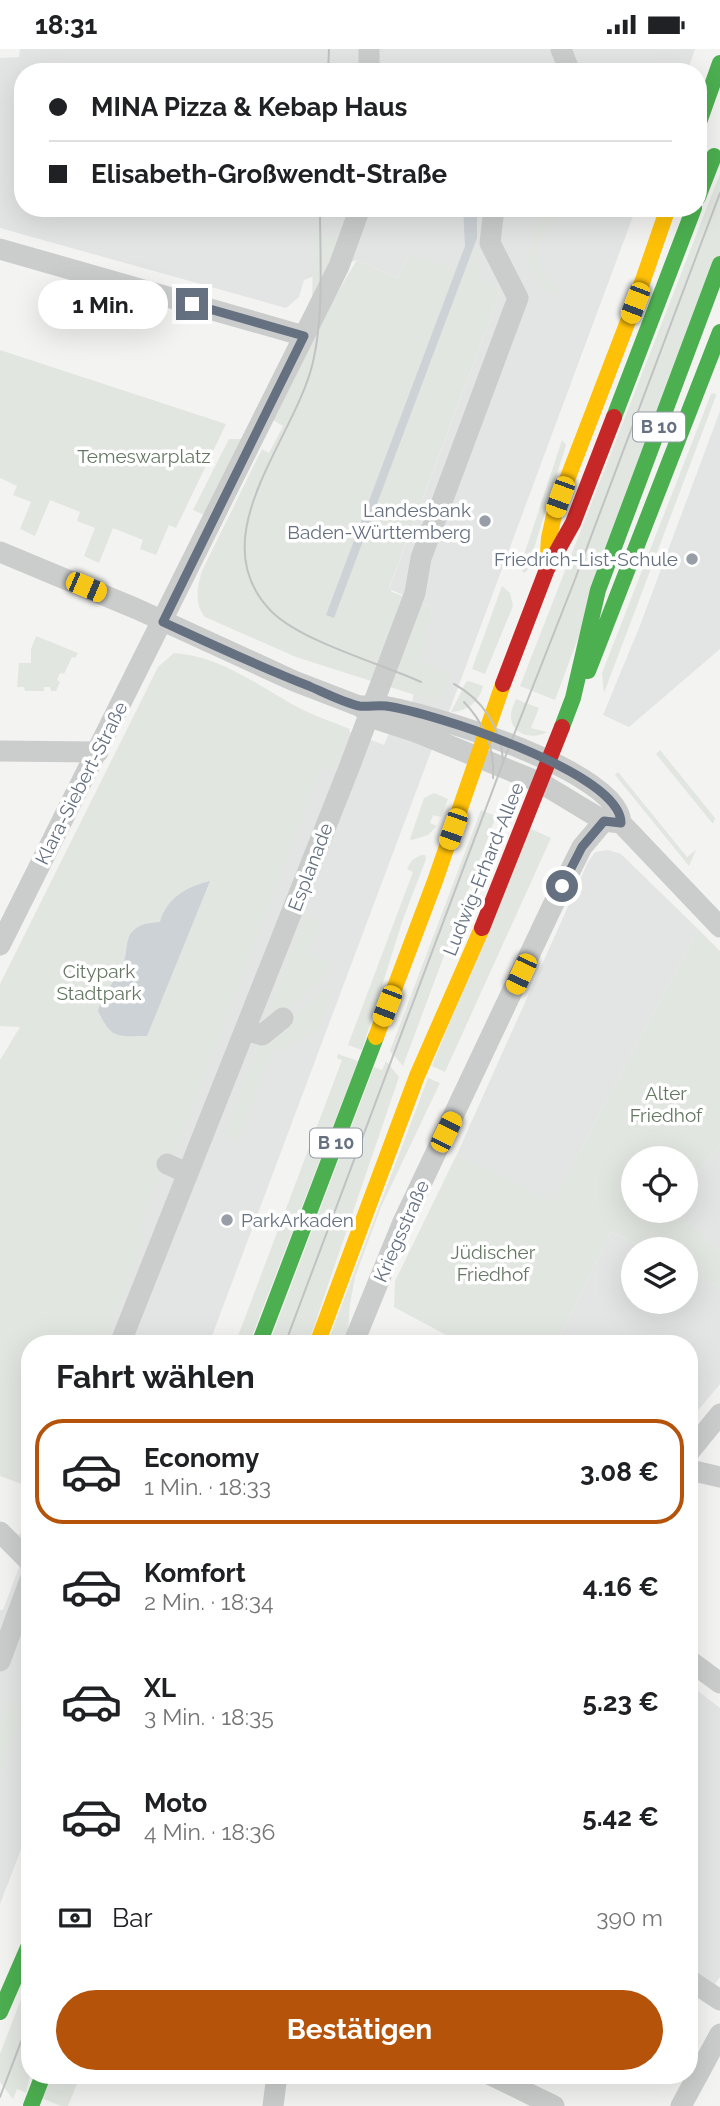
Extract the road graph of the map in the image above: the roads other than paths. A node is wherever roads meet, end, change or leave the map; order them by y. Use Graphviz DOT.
graph roads {
  1 [pos="720,63"];
  2 [pos="715,93"];
  3 [pos="707,118"];
  4 [pos="714,156"];
  5 [pos="707,174"];
  6 [pos="357,217"];
  7 [pos="493,217"];
  8 [pos="665,217"];
  9 [pos="691,217"];
  10 [pos="0,249"];
  11 [pos="720,264"];
  12 [pos="720,332"];
  13 [pos="304,336"];
  14 [pos="0,552"];
  15 [pos="547,569"];
  16 [pos="163,622"];
  17 [pos="573,698"];
  18 [pos="359,706"];
  19 [pos="485,736"];
  20 [pos="0,751"];
  21 [pos="98,753"];
  22 [pos="478,757"];
  23 [pos="550,760"];
  24 [pos="541,783"];
  25 [pos="612,822"];
  26 [pos="720,927"];
  27 [pos="0,945"];
  28 [pos="283,1018"];
  29 [pos="234,1040"];
  30 [pos="167,1164"];
  31 [pos="187,1173"];
  32 [pos="124,1335"];
  33 [pos="262,1335"];
  34 [pos="320,1335"];
  35 [pos="357,1335"];
  36 [pos="720,1414"];
  37 [pos="698,1441"];
  38 [pos="698,1472"];
  39 [pos="720,1477"];
  40 [pos="1,1533"];
  41 [pos="21,1538"];
  42 [pos="21,1553"];
  43 [pos="21,1603"];
  44 [pos="0,1661"];
  45 [pos="698,1667"];
  46 [pos="720,1683"];
  47 [pos="21,1964"];
  48 [pos="698,1985"];
  49 [pos="720,2000"];
  50 [pos="0,2012"];
  51 [pos="720,2035"];
  52 [pos="698,2075"];
  53 [pos="40,2084"];
  54 [pos="276,2084"];
  55 [pos="509,2084"];
  56 [pos="693,2084"];
  57 [pos="31,2106"];
  58 [pos="273,2106"];
  59 [pos="554,2106"];
  60 [pos="681,2106"];
  1 -- 2 [label="main road"];
  2 -- 3 [label="main road"];
  4 -- 5 [label="main road"];
  6 -- 13 [label="street, Klara-Siebert-Straße"];
  7 -- 29 [label="street, Esplanade"];
  8 -- 15 [label="main road, Ludwig-Erhard-Allee"];
  9 -- 15 [label="main road, B 10"];
  10 -- 13 [label="street"];
  11 -- 17 [label="main road, B 10"];
  12 -- 17 [label="main road, Ludwig-Erhard-Allee"];
  13 -- 16 [label="street, Klara-Siebert-Straße"];
  14 -- 16 [label="street"];
  15 -- 19 [label="main road, Ludwig-Erhard-Allee / B 10"];
  16 -- 18 [label="street"];
  16 -- 21 [label="street, Klara-Siebert-Straße"];
  17 -- 23 [label="main road, Ludwig-Erhard-Allee / B 10"];
  18 -- 19 [label="street"];
  18 -- 22 [label="street"];
  19 -- 22 [label="main road, Ludwig-Erhard-Allee / B 10"];
  19 -- 23 [label="street"];
  20 -- 21 [label="street"];
  21 -- 27 [label="street, Klara-Siebert-Straße"];
  22 -- 24 [label="street"];
  22 -- 33 [label="main road, Ludwig-Erhard-Allee / B 10"];
  23 -- 24 [label="main road, Ludwig-Erhard-Allee / B 10"];
  23 -- 25 [label="street"];
  24 -- 25 [label="street"];
  24 -- 34 [label="main road, Ludwig-Erhard-Allee / B 10"];
  25 -- 26 [label="street"];
  25 -- 35 [label="street, Kriegsstraße"];
  28 -- 29 [label="street"];
  29 -- 31 [label="street, Esplanade"];
  30 -- 31 [label="street"];
  31 -- 32 [label="street, Esplanade"];
  36 -- 37 [label="street"];
  38 -- 39 [label="street"];
  40 -- 41 [label="street"];
  40 -- 42 [label="street"];
  43 -- 44 [label="street"];
  45 -- 46 [label="street"];
  47 -- 50 [label="main road"];
  48 -- 49 [label="street"];
  51 -- 52 [label="street"];
  53 -- 57 [label="main road"];
  54 -- 58 [label="street"];
  55 -- 59 [label="street"];
  56 -- 60 [label="street"];
}
